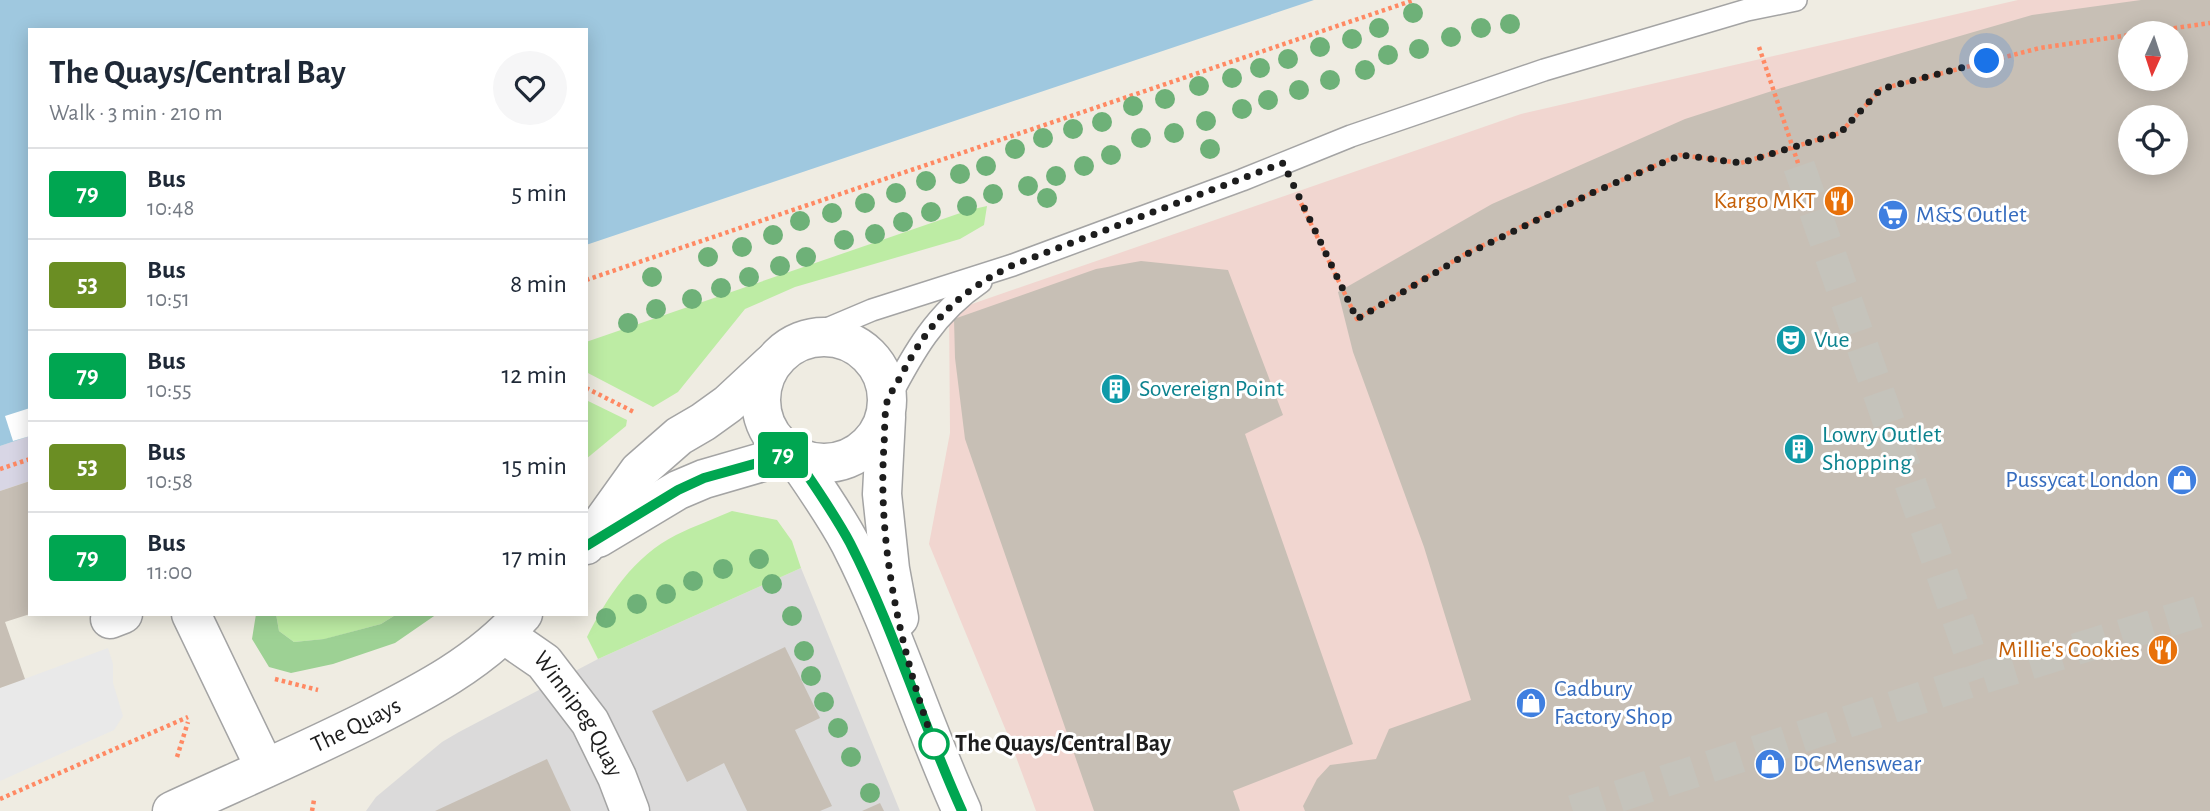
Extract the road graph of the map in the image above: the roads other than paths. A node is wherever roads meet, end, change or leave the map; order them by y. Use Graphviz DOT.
graph roads {
  1 [pos="1796,0"];
  2 [pos="1013,265"];
  3 [pos="787,351"];
  4 [pos="887,408"];
  5 [pos="793,455"];
  6 [pos="588,542"];
  7 [pos="588,544"];
  8 [pos="192,616"];
  9 [pos="514,625"];
  10 [pos="918,700"];
  11 [pos="265,768"];
  12 [pos="172,811"];
  13 [pos="630,811"];
  14 [pos="962,811"];
  1 -- 2 [label="lane"];
  2 -- 3 [label="lane"];
  2 -- 4 [label="lane"];
  3 -- 4 [label="street"];
  3 -- 5 [label="street"];
  3 -- 6 [label="street"];
  4 -- 5 [label="street"];
  4 -- 10 [label="street"];
  5 -- 7 [label="street"];
  5 -- 10 [label="street"];
  8 -- 11 [label="street"];
  9 -- 11 [label="street, The Quays"];
  9 -- 13 [label="street, Winnipeg Quay"];
  10 -- 14 [label="street"];
  11 -- 12 [label="street, The Quays"];
}
